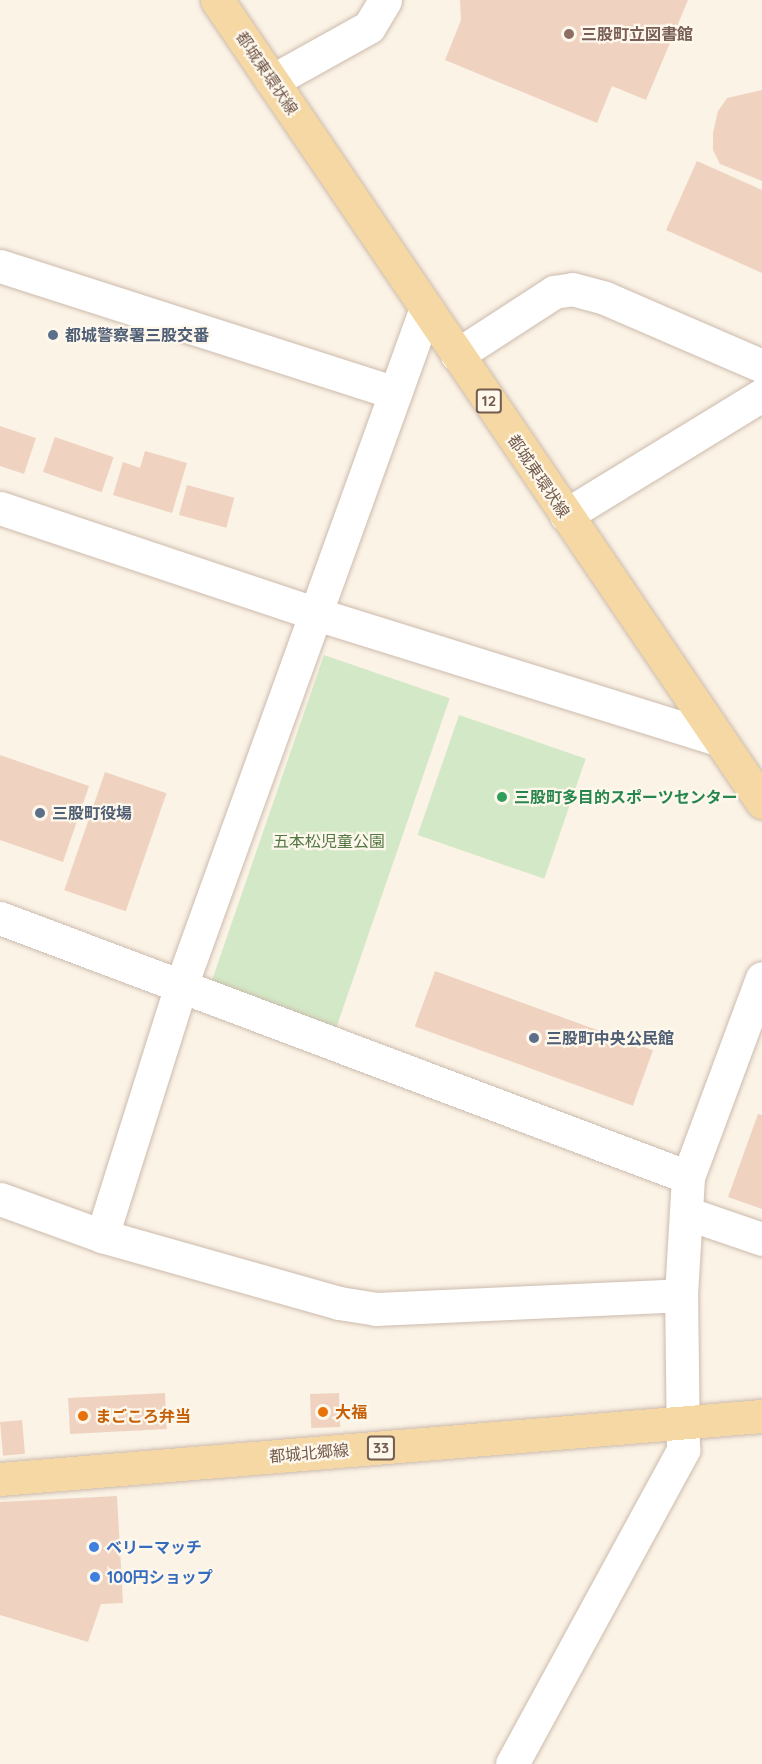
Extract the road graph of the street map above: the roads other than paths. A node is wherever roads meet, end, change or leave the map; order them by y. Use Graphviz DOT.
graph roads {
  1 [pos="217,0"];
  2 [pos="385,0"];
  3 [pos="273,81"];
  4 [pos="0,266"];
  5 [pos="426,308"];
  6 [pos="457,354"];
  7 [pos="762,367"];
  8 [pos="395,393"];
  9 [pos="762,395"];
  10 [pos="0,508"];
  11 [pos="566,515"];
  12 [pos="316,614"];
  13 [pos="717,739"];
  14 [pos="762,802"];
  15 [pos="0,918"];
  16 [pos="762,978"];
  17 [pos="182,983"];
  18 [pos="688,1177"];
  19 [pos="0,1199"];
  20 [pos="686,1214"];
  21 [pos="102,1236"];
  22 [pos="762,1239"];
  23 [pos="681,1295"];
  24 [pos="762,1416"];
  25 [pos="681,1423"];
  26 [pos="0,1479"];
  27 [pos="512,1764"];
  1 -- 3 [label="main road, 都城東環状線 / 12"];
  2 -- 3 [label="street"];
  3 -- 5 [label="main road, 都城東環状線 / 12"];
  4 -- 8 [label="street"];
  5 -- 6 [label="main road, 都城東環状線 / 12"];
  5 -- 8 [label="street"];
  6 -- 7 [label="street"];
  6 -- 11 [label="main road, 都城東環状線 / 12"];
  8 -- 12 [label="street"];
  9 -- 11 [label="street"];
  10 -- 12 [label="street"];
  11 -- 13 [label="main road, 都城東環状線 / 12"];
  12 -- 13 [label="street"];
  12 -- 17 [label="street"];
  13 -- 14 [label="main road, 都城東環状線 / 12"];
  15 -- 17 [label="street"];
  16 -- 18 [label="street"];
  17 -- 18 [label="street"];
  17 -- 21 [label="street"];
  18 -- 20 [label="street"];
  19 -- 21 [label="street"];
  20 -- 22 [label="street"];
  20 -- 23 [label="street"];
  21 -- 23 [label="street"];
  23 -- 25 [label="street"];
  24 -- 25 [label="main road, 都城北郷線 / 33"];
  25 -- 26 [label="main road, 都城北郷線 / 33"];
  25 -- 27 [label="street"];
}
